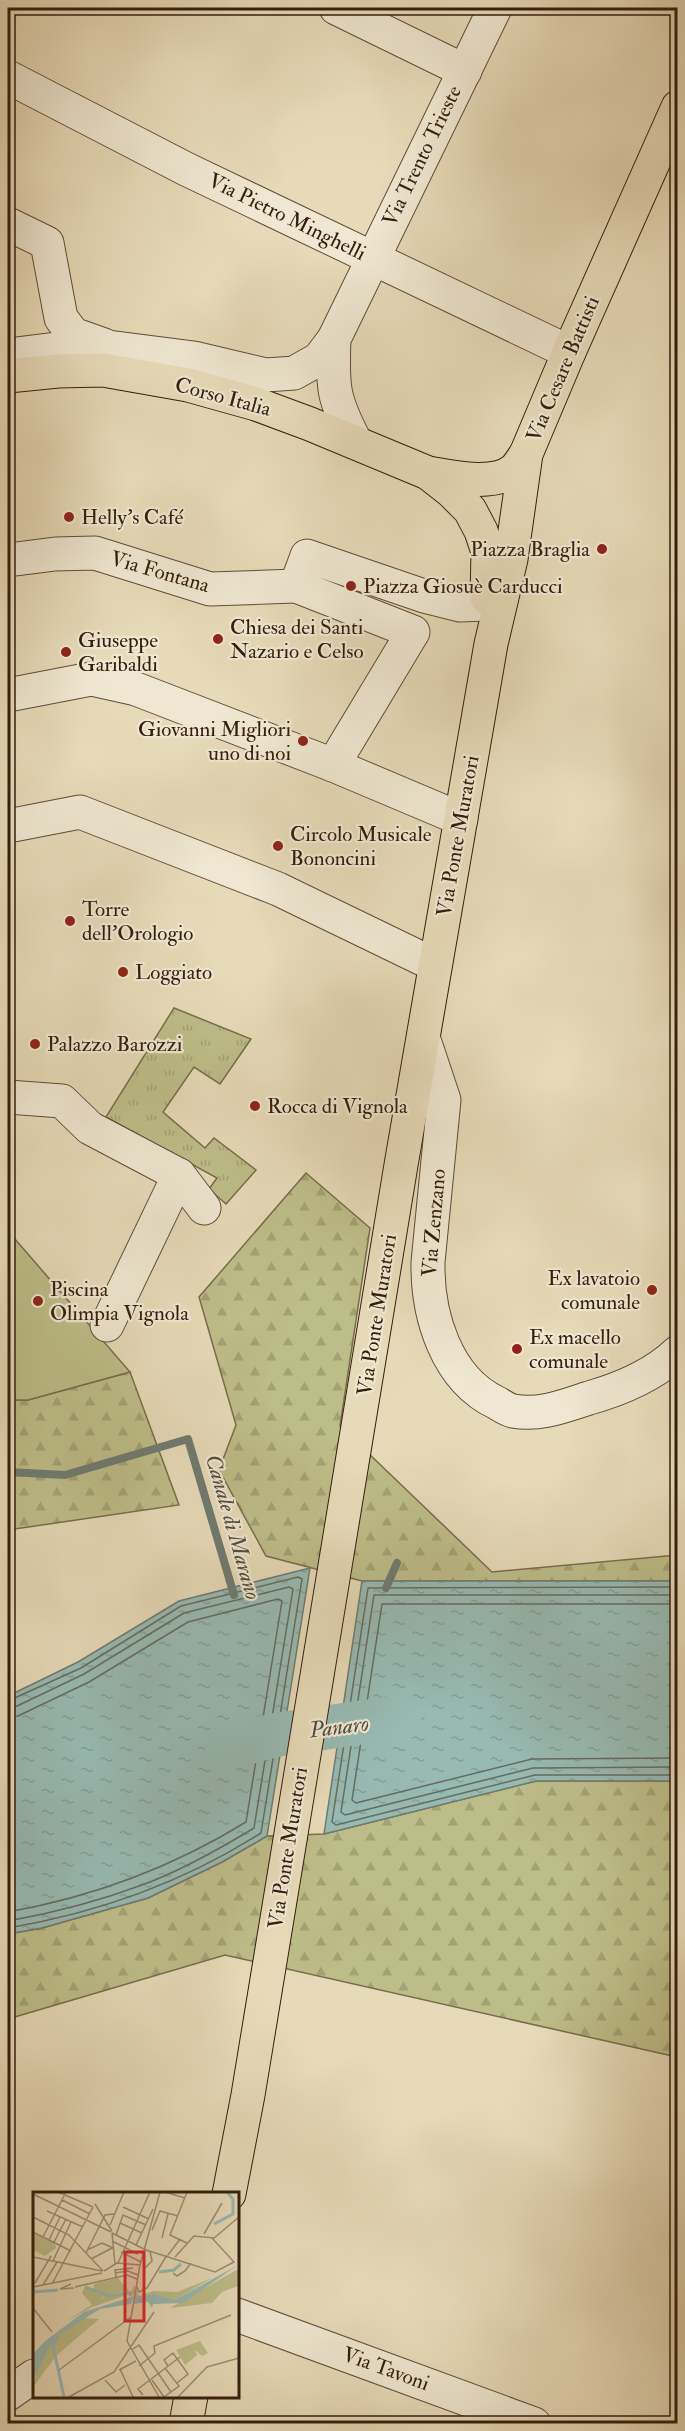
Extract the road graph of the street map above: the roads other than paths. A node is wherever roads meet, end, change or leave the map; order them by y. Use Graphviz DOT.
graph roads {
  1 [pos="336,8"];
  2 [pos="495,8"];
  3 [pos="465,71"];
  4 [pos="8,77"];
  5 [pos="678,108"];
  6 [pos="8,224"];
  7 [pos="371,258"];
  8 [pos="334,339"];
  9 [pos="108,347"];
  10 [pos="569,352"];
  11 [pos="8,355"];
  12 [pos="8,376"];
  13 [pos="355,441"];
  14 [pos="526,453"];
  15 [pos="428,473"];
  16 [pos="8,560"];
  17 [pos="296,586"];
  18 [pos="487,604"];
  19 [pos="491,644"];
  20 [pos="8,695"];
  21 [pos="333,765"];
  22 [pos="460,819"];
  23 [pos="8,826"];
  24 [pos="435,965"];
  25 [pos="423,1040"];
  26 [pos="8,1097"];
  27 [pos="179,1175"];
  28 [pos="204,1208"];
  29 [pos="107,1325"];
  30 [pos="678,1352"];
  31 [pos="229,2192"];
  32 [pos="238,2315"];
  33 [pos="33,2377"];
  34 [pos="8,2394"];
  35 [pos="191,2398"];
  36 [pos="186,2424"];
  37 [pos="534,2424"];
  1 -- 3 [label="street"];
  2 -- 3 [label="street, Via Trento Trieste"];
  3 -- 7 [label="street, Via Trento Trieste"];
  4 -- 7 [label="street, Via Pietro Minghelli"];
  5 -- 10 [label="main road, Via Cesare Battisti"];
  6 -- 9 [label="street"];
  7 -- 8 [label="street, Via Trento Trieste"];
  7 -- 10 [label="street, Via Pietro Minghelli"];
  8 -- 9 [label="street, Corso Italia"];
  8 -- 13 [label="street, Via Trento Trieste"];
  9 -- 11 [label="street, Corso Italia"];
  10 -- 14 [label="main road, Via Cesare Battisti"];
  12 -- 13 [label="main road, Corso Italia"];
  13 -- 15 [label="main road, Corso Italia"];
  14 -- 15 [label="main road, Corso Italia"];
  14 -- 19 [label="main road, Via Cesare Battisti"];
  15 -- 18 [label="main road, Corso Italia"];
  16 -- 17 [label="street, Via Fontana"];
  17 -- 18 [label="street"];
  17 -- 21 [label="street"];
  18 -- 19 [label="main road, Corso Italia"];
  19 -- 22 [label="main road, Via Ponte Muratori"];
  20 -- 21 [label="street"];
  21 -- 22 [label="street"];
  22 -- 24 [label="main road, Via Ponte Muratori"];
  23 -- 24 [label="street"];
  24 -- 25 [label="main road, Via Ponte Muratori"];
  25 -- 30 [label="street, Via Zenzano"];
  25 -- 31 [label="main road, Via Ponte Muratori"];
  26 -- 27 [label="street"];
  27 -- 28 [label="street"];
  27 -- 29 [label="street"];
  32 -- 37 [label="street, Via Tavoni"];
  33 -- 34 [label="street"];
  35 -- 36 [label="main road"];
}
